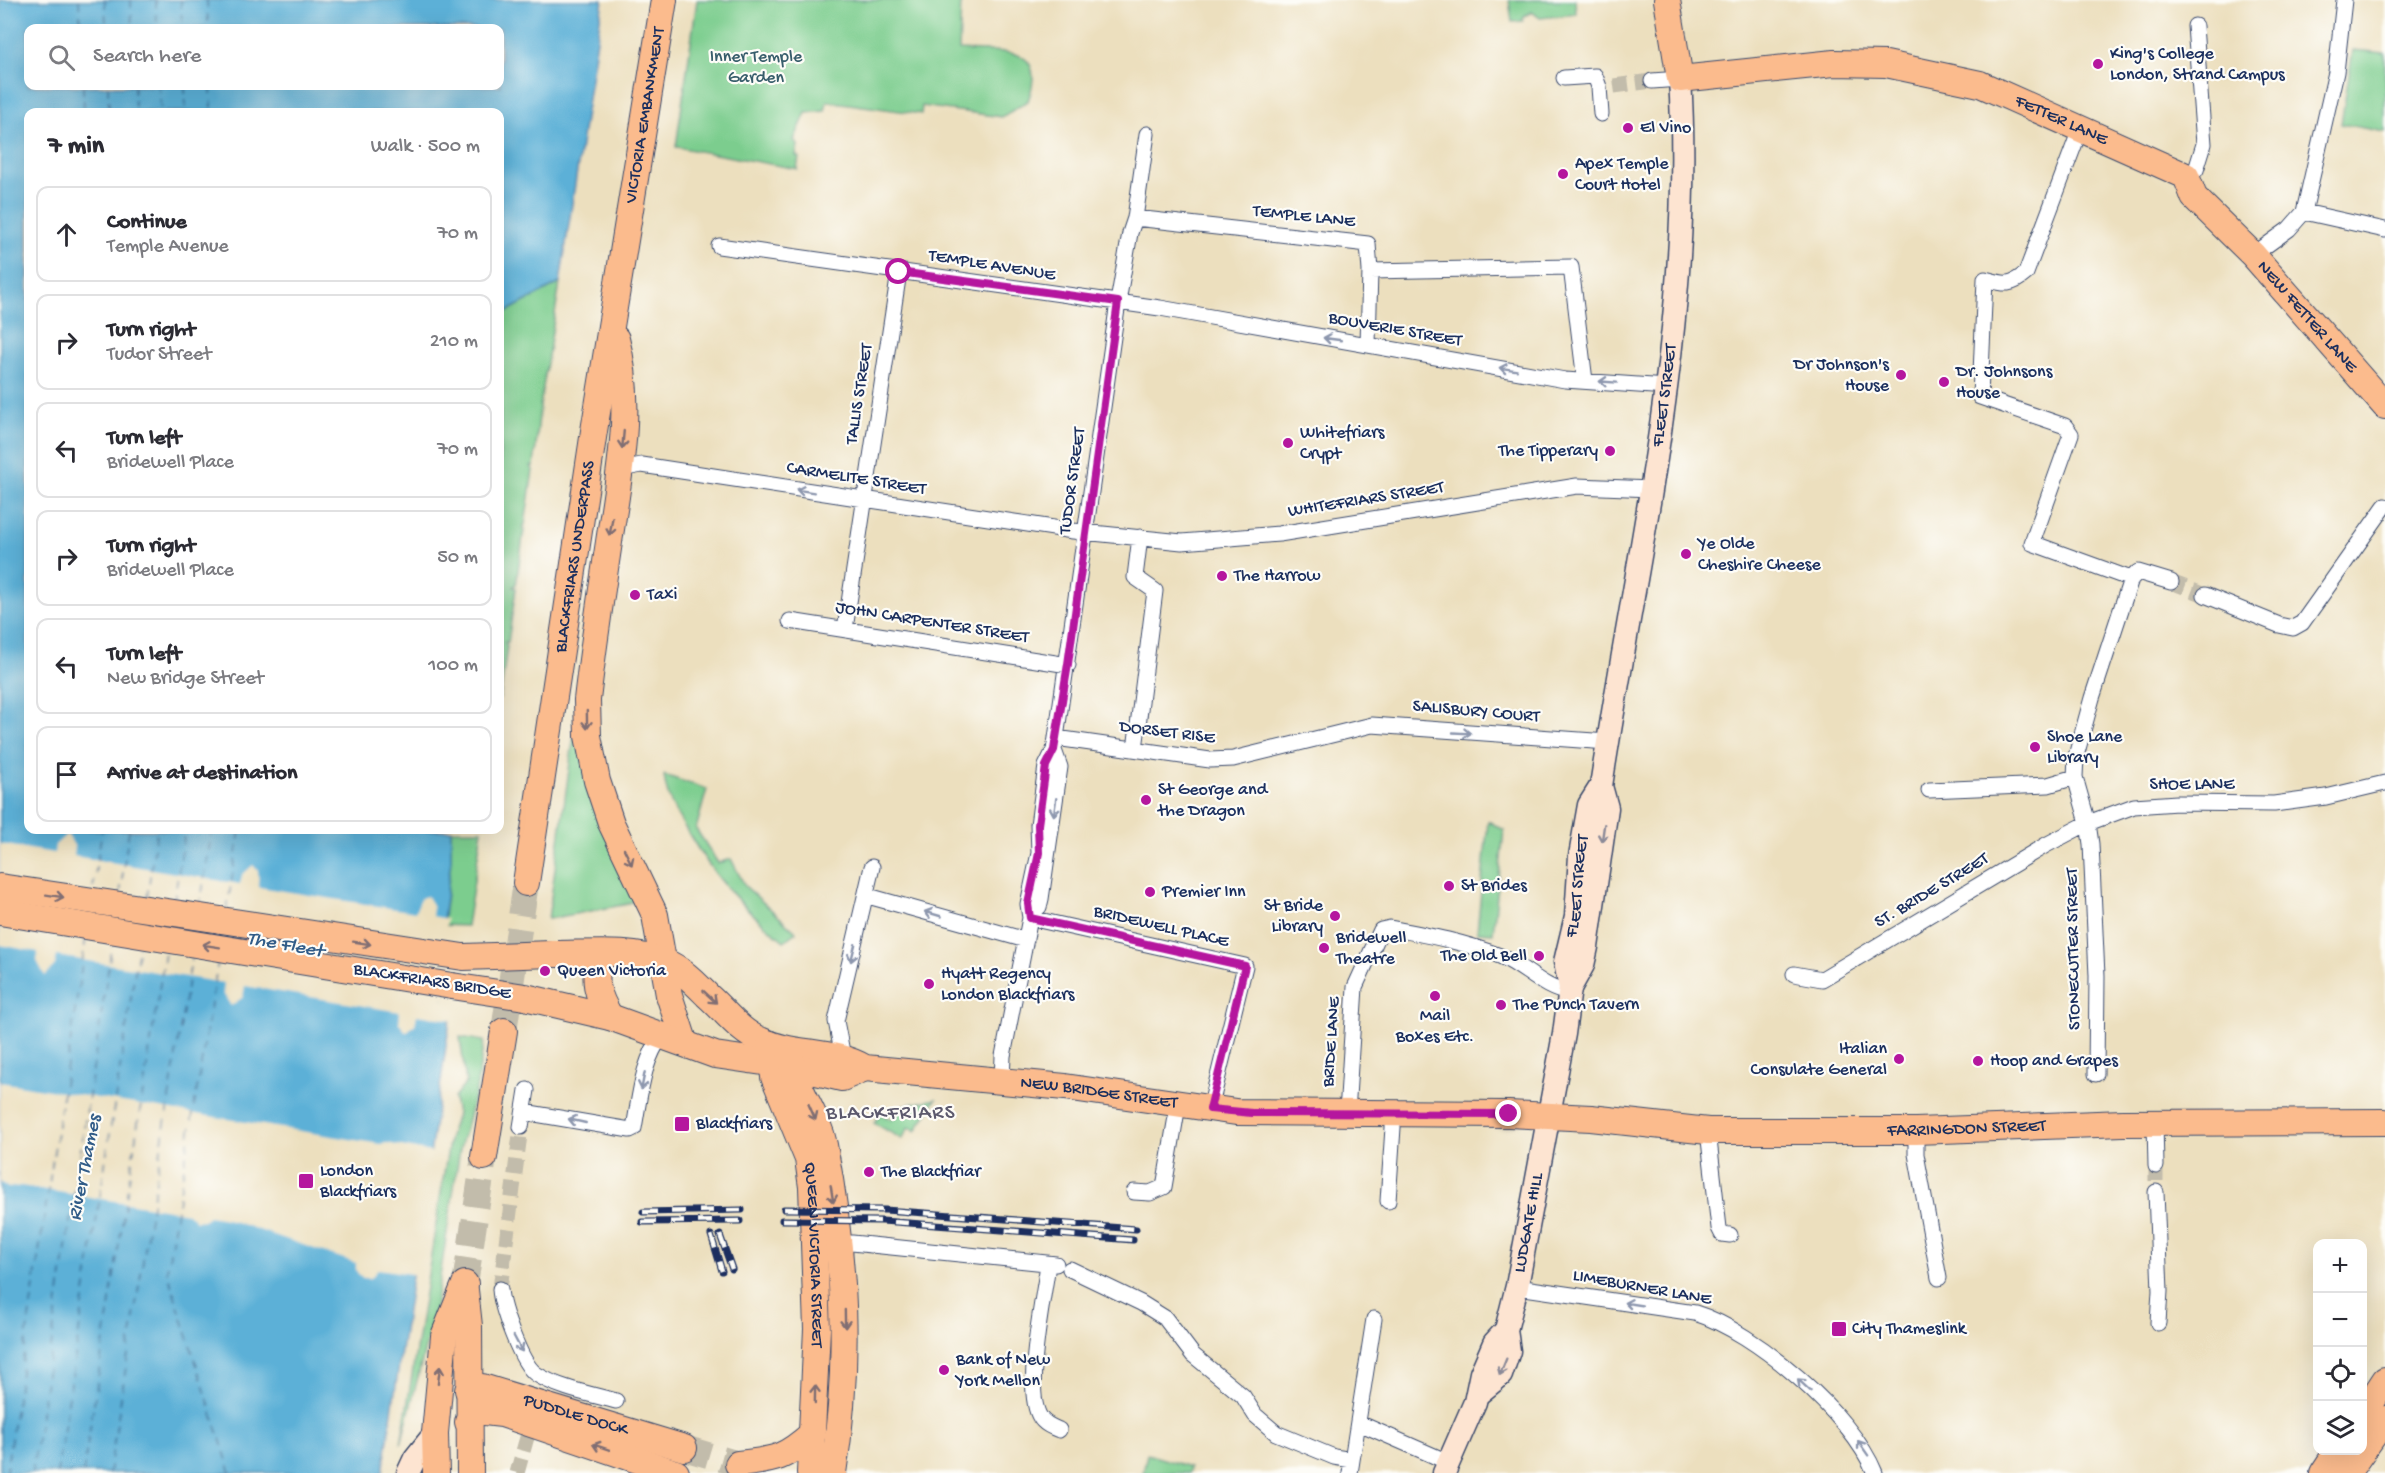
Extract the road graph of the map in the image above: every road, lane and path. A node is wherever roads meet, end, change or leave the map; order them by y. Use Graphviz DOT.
graph roads {
  1 [pos="664,0"];
  2 [pos="1667,0"];
  3 [pos="2344,0"];
  4 [pos="2195,26"];
  5 [pos="1564,78"];
  6 [pos="1680,79"];
  7 [pos="1652,81"];
  8 [pos="1601,114"];
  9 [pos="2081,127"];
  10 [pos="1147,134"];
  11 [pos="2186,176"];
  12 [pos="2304,212"];
  13 [pos="1135,218"];
  14 [pos="2385,230"];
  15 [pos="628,232"];
  16 [pos="719,246"];
  17 [pos="2253,255"];
  18 [pos="1370,271"];
  19 [pos="899,272"];
  20 [pos="1118,302"];
  21 [pos="613,326"];
  22 [pos="1368,344"];
  23 [pos="1585,381"];
  24 [pos="1667,387"];
  25 [pos="2385,406"];
  26 [pos="620,469"];
  27 [pos="1652,489"];
  28 [pos="863,501"];
  29 [pos="2385,507"];
  30 [pos="1086,531"];
  31 [pos="1140,537"];
  32 [pos="2131,579"];
  33 [pos="2171,582"];
  34 [pos="2205,596"];
  35 [pos="790,621"];
  36 [pos="845,629"];
  37 [pos="1068,664"];
  38 [pos="1342,732"];
  39 [pos="1608,742"];
  40 [pos="1055,744"];
  41 [pos="1135,749"];
  42 [pos="2075,777"];
  43 [pos="2385,783"];
  44 [pos="1929,790"];
  45 [pos="2088,823"];
  46 [pos="872,867"];
  47 [pos="526,883"];
  48 [pos="0,887"];
  49 [pos="868,896"];
  50 [pos="0,912"];
  51 [pos="1030,917"];
  52 [pos="1026,940"];
  53 [pos="600,954"];
  54 [pos="664,961"];
  55 [pos="1794,974"];
  56 [pos="1570,990"];
  57 [pos="610,1017"];
  58 [pos="504,1030"];
  59 [pos="673,1038"];
  60 [pos="775,1052"];
  61 [pos="715,1055"];
  62 [pos="854,1063"];
  63 [pos="2096,1074"];
  64 [pos="1002,1081"];
  65 [pos="527,1090"];
  66 [pos="1178,1105"];
  67 [pos="1210,1109"];
  68 [pos="1347,1113"];
  69 [pos="1394,1113"];
  70 [pos="1549,1116"];
  71 [pos="2385,1122"];
  72 [pos="2156,1123"];
  73 [pos="1708,1131"];
  74 [pos="1916,1131"];
  75 [pos="484,1157"];
  76 [pos="2156,1166"];
  77 [pos="1134,1192"];
  78 [pos="2156,1192"];
  79 [pos="1388,1201"];
  80 [pos="1730,1235"];
  81 [pos="826,1245"];
  82 [pos="1058,1266"];
  83 [pos="1939,1278"];
  84 [pos="1517,1287"];
  85 [pos="500,1289"];
  86 [pos="1374,1319"];
  87 [pos="2158,1323"];
  88 [pos="2385,1380"];
  89 [pos="468,1390"];
  90 [pos="615,1401"];
  91 [pos="2367,1407"];
  92 [pos="2385,1419"];
  93 [pos="468,1422"];
  94 [pos="1359,1424"];
  95 [pos="1059,1430"];
  96 [pos="435,1433"];
  97 [pos="813,1433"];
  98 [pos="684,1448"];
  99 [pos="2335,1455"];
  100 [pos="1351,1466"];
  101 [pos="746,1468"];
  102 [pos="1446,1468"];
  103 [pos="408,1473"];
  104 [pos="436,1473"];
  105 [pos="454,1473"];
  106 [pos="470,1473"];
  107 [pos="676,1473"];
  108 [pos="810,1473"];
  109 [pos="832,1473"];
  110 [pos="1875,1473"];
  111 [pos="2323,1473"];
  112 [pos="2347,1473"];
  1 -- 15 [label="main road, VICTORIA EMBANKMENT"];
  2 -- 6 [label="main road, FLEET STREET"];
  3 -- 12 [label="street"];
  4 -- 11 [label="street"];
  5 -- 8 [label="street"];
  6 -- 7 [label="street"];
  6 -- 9 [label="main road, FETTER LANE"];
  6 -- 24 [label="street, FLEET STREET"];
  9 -- 11 [label="main road, FETTER LANE"];
  9 -- 32 [label="street"];
  10 -- 13 [label="street, TUDOR STREET"];
  11 -- 17 [label="main road"];
  12 -- 14 [label="street"];
  12 -- 17 [label="street"];
  13 -- 18 [label="street, TEMPLE LANE"];
  13 -- 20 [label="street, TUDOR STREET"];
  15 -- 21 [label="main road, BLACKFRIARS UNDERPASS"];
  16 -- 19 [label="street, TEMPLE AVENUE"];
  17 -- 25 [label="main road, NEW FETTER LANE"];
  18 -- 22 [label="street, TEMPLE LANE"];
  18 -- 23 [label="street"];
  19 -- 20 [label="street, TEMPLE AVENUE"];
  19 -- 28 [label="street, TALLIS STREET"];
  22 -- 20 [label="street, BOUVERIE STREET, one-way"];
  20 -- 30 [label="street, TUDOR STREET"];
  21 -- 26 [label="main road, one-way"];
  21 -- 47 [label="main road, BLACKFRIARS UNDERPASS"];
  23 -- 22 [label="street, BOUVERIE STREET, one-way"];
  24 -- 23 [label="street, BOUVERIE STREET, one-way"];
  24 -- 27 [label="street, FLEET STREET"];
  28 -- 26 [label="street, CARMELITE STREET, one-way"];
  26 -- 54 [label="main road, one-way"];
  27 -- 31 [label="street, WHITEFRIARS STREET"];
  27 -- 39 [label="street, FLEET STREET"];
  28 -- 30 [label="street, CARMELITE STREET"];
  28 -- 36 [label="street, TALLIS STREET"];
  29 -- 34 [label="street"];
  30 -- 31 [label="street, WHITEFRIARS STREET"];
  30 -- 37 [label="street, TUDOR STREET"];
  31 -- 41 [label="street"];
  32 -- 33 [label="street"];
  32 -- 42 [label="street"];
  35 -- 36 [label="street, JOHN CARPENTER STREET"];
  36 -- 37 [label="street, JOHN CARPENTER STREET"];
  37 -- 40 [label="street, TUDOR STREET"];
  38 -- 39 [label="street, SALISBURY COURT, one-way"];
  38 -- 41 [label="street, DORSET RISE"];
  39 -- 56 [label="street, FLEET STREET"];
  40 -- 41 [label="street, DORSET RISE"];
  40 -- 51 [label="street, TUDOR STREET"];
  42 -- 44 [label="street"];
  42 -- 45 [label="street"];
  43 -- 45 [label="street, SHOE LANE"];
  45 -- 55 [label="street, ST. BRIDE STREET"];
  45 -- 63 [label="street, STONECUTTER STREET"];
  46 -- 49 [label="street"];
  48 -- 53 [label="main road, BLACKFRIARS BRIDGE, one-way, bridge"];
  52 -- 49 [label="street, one-way"];
  49 -- 62 [label="street, one-way"];
  57 -- 50 [label="main road, BLACKFRIARS BRIDGE, one-way, bridge"];
  51 -- 52 [label="street, TUDOR STREET"];
  51 -- 67 [label="street, BRIDEWELL PLACE"];
  52 -- 64 [label="street, TUDOR STREET"];
  53 -- 54 [label="main road, BLACKFRIARS BRIDGE"];
  53 -- 57 [label="main road"];
  54 -- 59 [label="main road"];
  54 -- 60 [label="main road, one-way"];
  56 -- 68 [label="street, BRIDE LANE"];
  56 -- 70 [label="street, FLEET STREET"];
  57 -- 59 [label="main road, BLACKFRIARS BRIDGE"];
  58 -- 75 [label="main road"];
  59 -- 61 [label="main road, BLACKFRIARS BRIDGE"];
  59 -- 65 [label="street, one-way"];
  60 -- 61 [label="main road, NEW BRIDGE STREET"];
  60 -- 62 [label="main road, NEW BRIDGE STREET"];
  60 -- 81 [label="main road, QUEEN VICTORIA STREET"];
  62 -- 64 [label="main road, NEW BRIDGE STREET"];
  64 -- 66 [label="main road, NEW BRIDGE STREET"];
  66 -- 67 [label="main road, NEW BRIDGE STREET"];
  66 -- 77 [label="street"];
  67 -- 68 [label="main road, NEW BRIDGE STREET"];
  68 -- 69 [label="main road, NEW BRIDGE STREET"];
  69 -- 70 [label="main road, NEW BRIDGE STREET"];
  69 -- 79 [label="street"];
  70 -- 73 [label="main road, FARRINGDON STREET"];
  70 -- 84 [label="street, LUDGATE HILL"];
  71 -- 72 [label="main road, FARRINGDON STREET"];
  72 -- 74 [label="main road, FARRINGDON STREET"];
  72 -- 76 [label="street"];
  73 -- 74 [label="main road, FARRINGDON STREET"];
  73 -- 80 [label="street"];
  74 -- 83 [label="street"];
  78 -- 87 [label="street"];
  81 -- 82 [label="street"];
  97 -- 81 [label="main road, QUEEN VICTORIA STREET, one-way"];
  81 -- 109 [label="main road, QUEEN VICTORIA STREET, one-way"];
  82 -- 95 [label="street"];
  82 -- 100 [label="street"];
  84 -- 102 [label="street, LUDGATE HILL"];
  110 -- 84 [label="street, LIMEBURNER LANE, one-way"];
  85 -- 90 [label="street, one-way"];
  86 -- 94 [label="street"];
  88 -- 91 [label="main road"];
  89 -- 93 [label="main road"];
  96 -- 89 [label="main road, one-way"];
  89 -- 98 [label="main road, PUDDLE DOCK"];
  89 -- 105 [label="main road"];
  92 -- 112 [label="main road"];
  93 -- 106 [label="main road"];
  107 -- 93 [label="main road, PUDDLE DOCK, one-way"];
  94 -- 100 [label="street"];
  94 -- 102 [label="street"];
  96 -- 103 [label="street"];
  96 -- 104 [label="main road"];
  97 -- 101 [label="main road"];
  97 -- 108 [label="main road, QUEEN VICTORIA STREET"];
  99 -- 111 [label="main road"];
}
